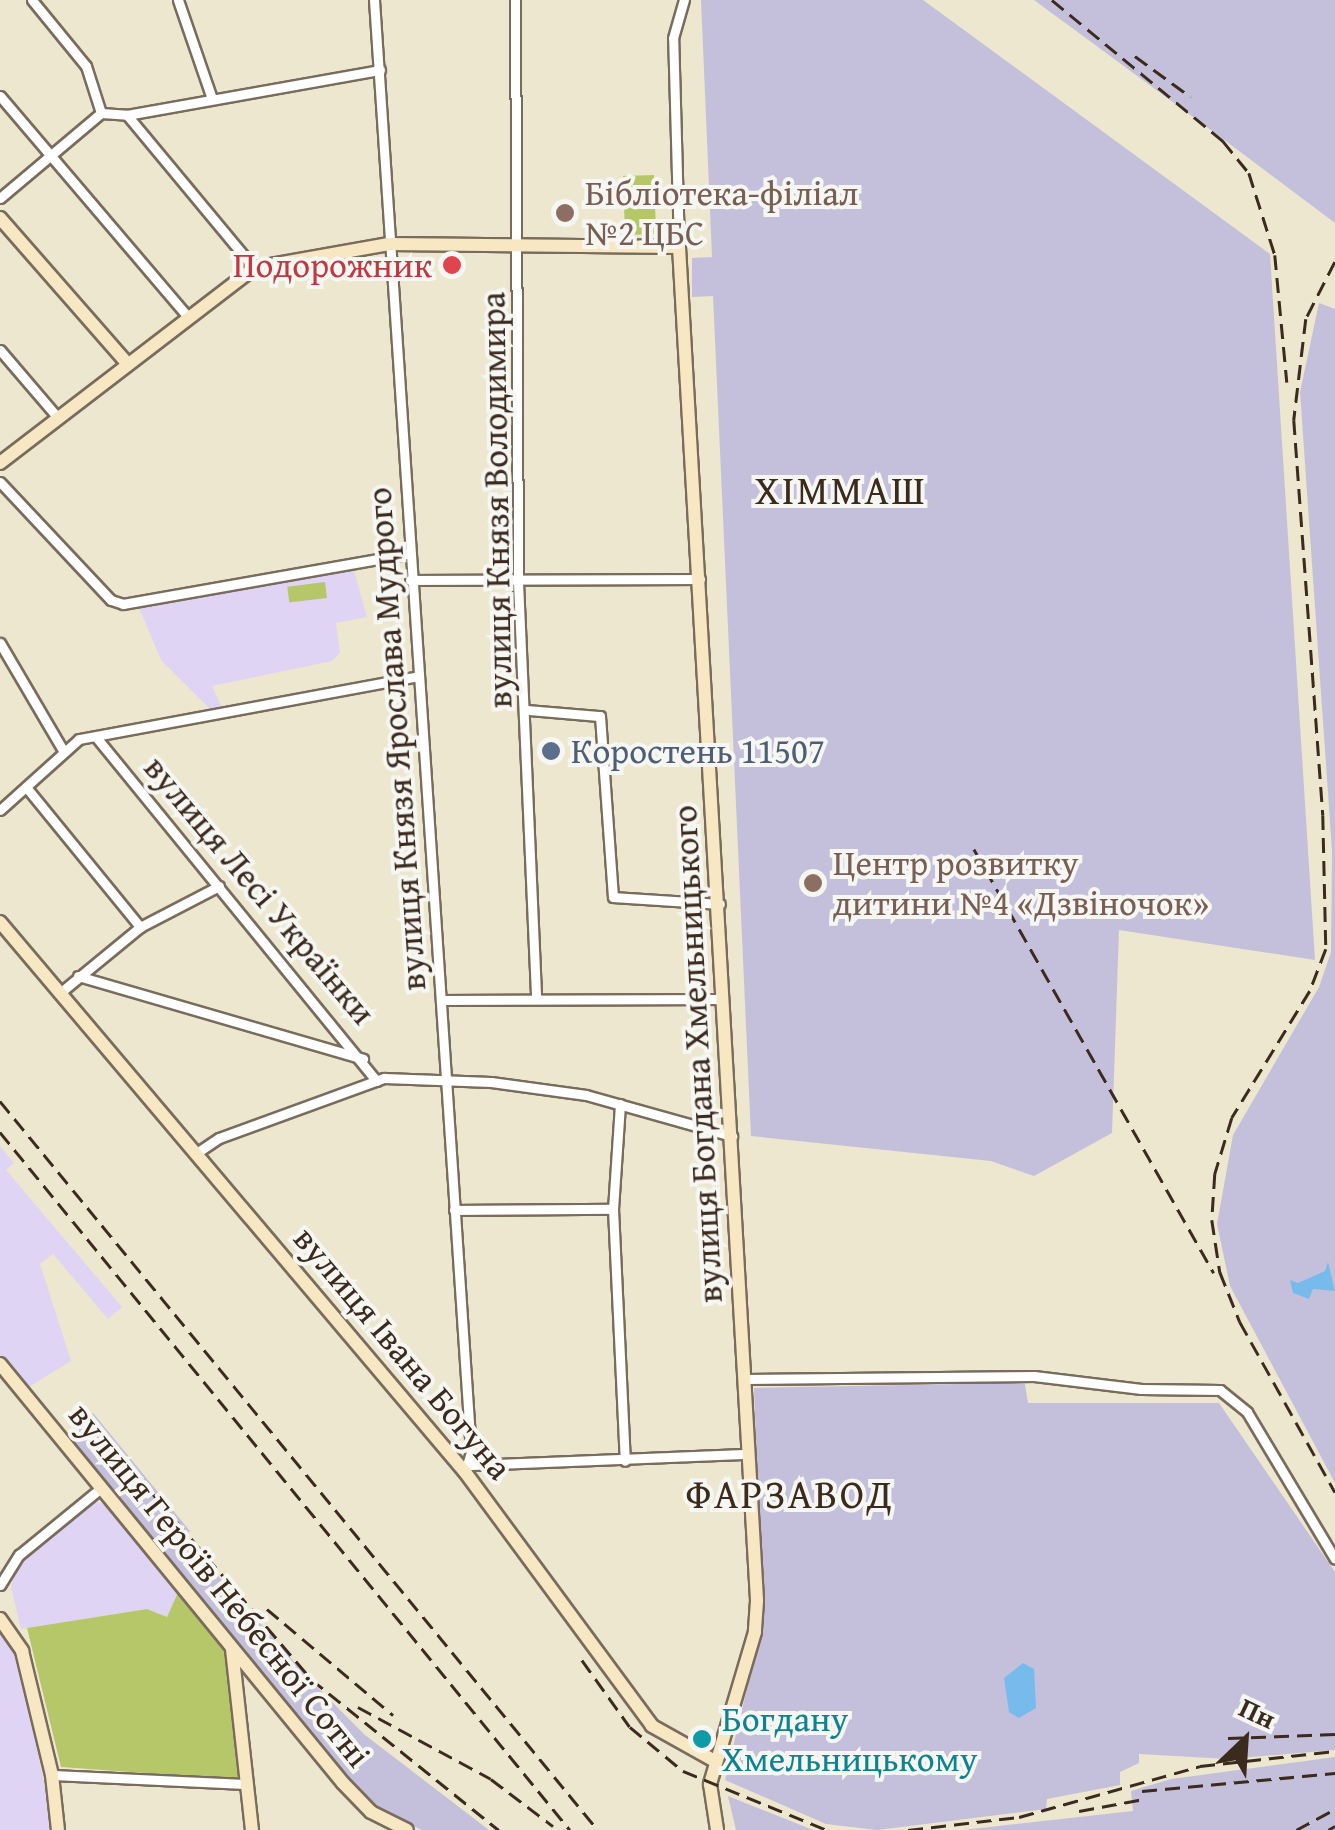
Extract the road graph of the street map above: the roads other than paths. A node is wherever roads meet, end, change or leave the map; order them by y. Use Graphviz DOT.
graph roads {
  1 [pos="32,0"];
  2 [pos="178,0"];
  3 [pos="374,0"];
  4 [pos="515,0"];
  5 [pos="684,0"];
  6 [pos="380,70"];
  7 [pos="0,96"];
  8 [pos="210,96"];
  9 [pos="101,114"];
  10 [pos="127,114"];
  11 [pos="51,155"];
  12 [pos="0,198"];
  13 [pos="0,218"];
  14 [pos="389,244"];
  15 [pos="679,247"];
  16 [pos="520,249"];
  17 [pos="254,268"];
  18 [pos="188,317"];
  19 [pos="0,350"];
  20 [pos="128,364"];
  21 [pos="58,418"];
  22 [pos="0,462"];
  23 [pos="0,482"];
  24 [pos="408,554"];
  25 [pos="700,578"];
  26 [pos="410,580"];
  27 [pos="518,582"];
  28 [pos="0,643"];
  29 [pos="418,676"];
  30 [pos="528,710"];
  31 [pos="96,737"];
  32 [pos="64,752"];
  33 [pos="26,787"];
  34 [pos="0,810"];
  35 [pos="219,886"];
  36 [pos="720,904"];
  37 [pos="0,922"];
  38 [pos="140,927"];
  39 [pos="78,976"];
  40 [pos="61,992"];
  41 [pos="536,999"];
  42 [pos="723,999"];
  43 [pos="442,1000"];
  44 [pos="366,1060"];
  45 [pos="377,1081"];
  46 [pos="446,1082"];
  47 [pos="620,1104"];
  48 [pos="732,1136"];
  49 [pos="198,1152"];
  50 [pos="612,1209"];
  51 [pos="454,1210"];
  52 [pos="0,1364"];
  53 [pos="745,1379"];
  54 [pos="745,1454"];
  55 [pos="624,1461"];
  56 [pos="468,1468"];
  57 [pos="102,1488"];
  58 [pos="1335,1559"];
  59 [pos="0,1586"];
  60 [pos="0,1619"];
  61 [pos="230,1644"];
  62 [pos="714,1760"];
  63 [pos="52,1775"];
  64 [pos="246,1784"];
  65 [pos="58,1830"];
  66 [pos="252,1830"];
  67 [pos="406,1830"];
  68 [pos="716,1830"];
  1 -- 9 [label="street"];
  2 -- 8 [label="street"];
  3 -- 6 [label="street, вулиця Князя Ярослава Мудрого"];
  4 -- 16 [label="street, вулиця Князя Володимира"];
  5 -- 15 [label="street, вулиця Богдана Хмельницького"];
  6 -- 8 [label="street"];
  6 -- 14 [label="street, вулиця Князя Ярослава Мудрого"];
  7 -- 11 [label="street"];
  8 -- 10 [label="street"];
  9 -- 10 [label="street"];
  9 -- 11 [label="street"];
  10 -- 17 [label="street"];
  11 -- 12 [label="street"];
  11 -- 18 [label="street"];
  13 -- 20 [label="street"];
  14 -- 16 [label="street"];
  14 -- 17 [label="street"];
  14 -- 24 [label="street, вулиця Князя Ярослава Мудрого"];
  15 -- 16 [label="street"];
  15 -- 25 [label="street, вулиця Богдана Хмельницького"];
  16 -- 27 [label="street, вулиця Князя Володимира"];
  17 -- 18 [label="street"];
  18 -- 20 [label="street"];
  19 -- 21 [label="street"];
  20 -- 21 [label="street"];
  21 -- 22 [label="street"];
  23 -- 24 [label="street"];
  24 -- 26 [label="street, вулиця Князя Ярослава Мудрого"];
  25 -- 27 [label="street"];
  25 -- 36 [label="street, вулиця Богдана Хмельницького"];
  26 -- 27 [label="street"];
  26 -- 29 [label="street, вулиця Князя Ярослава Мудрого"];
  27 -- 30 [label="street, вулиця Князя Володимира"];
  28 -- 32 [label="street"];
  29 -- 31 [label="street"];
  29 -- 43 [label="street, вулиця Князя Ярослава Мудрого"];
  30 -- 36 [label="street"];
  30 -- 41 [label="street, вулиця Князя Володимира"];
  31 -- 32 [label="street"];
  31 -- 35 [label="street, вулиця Лесі Українки"];
  32 -- 33 [label="street"];
  33 -- 34 [label="street"];
  33 -- 38 [label="street"];
  35 -- 38 [label="street"];
  35 -- 44 [label="street, вулиця Лесі Українки"];
  36 -- 42 [label="street, вулиця Богдана Хмельницького"];
  37 -- 40 [label="street, вулиця Івана Богуна"];
  38 -- 39 [label="street"];
  39 -- 40 [label="street"];
  39 -- 44 [label="street"];
  40 -- 49 [label="street, вулиця Івана Богуна"];
  41 -- 42 [label="street"];
  41 -- 43 [label="street"];
  42 -- 48 [label="street, вулиця Богдана Хмельницького"];
  43 -- 46 [label="street, вулиця Князя Ярослава Мудрого"];
  44 -- 45 [label="street, вулиця Лесі Українки"];
  45 -- 46 [label="street"];
  45 -- 49 [label="street"];
  46 -- 47 [label="street"];
  46 -- 51 [label="street, вулиця Князя Ярослава Мудрого"];
  47 -- 48 [label="street"];
  47 -- 50 [label="street"];
  48 -- 53 [label="street, вулиця Богдана Хмельницького"];
  49 -- 56 [label="street, вулиця Івана Богуна"];
  50 -- 51 [label="street"];
  50 -- 55 [label="street"];
  51 -- 56 [label="street, вулиця Князя Ярослава Мудрого"];
  52 -- 57 [label="street, вулиця Героїв Небесної Сотні"];
  53 -- 54 [label="street, вулиця Богдана Хмельницького"];
  53 -- 58 [label="street"];
  54 -- 55 [label="street"];
  54 -- 62 [label="street, вулиця Богдана Хмельницького"];
  55 -- 56 [label="street"];
  56 -- 62 [label="street, вулиця Івана Богуна"];
  57 -- 59 [label="street"];
  57 -- 61 [label="street, вулиця Героїв Небесної Сотні"];
  60 -- 63 [label="street"];
  61 -- 64 [label="street"];
  61 -- 67 [label="street, вулиця Героїв Небесної Сотні"];
  62 -- 68 [label="street"];
  63 -- 64 [label="street"];
  63 -- 65 [label="street"];
  64 -- 66 [label="street"];
}
